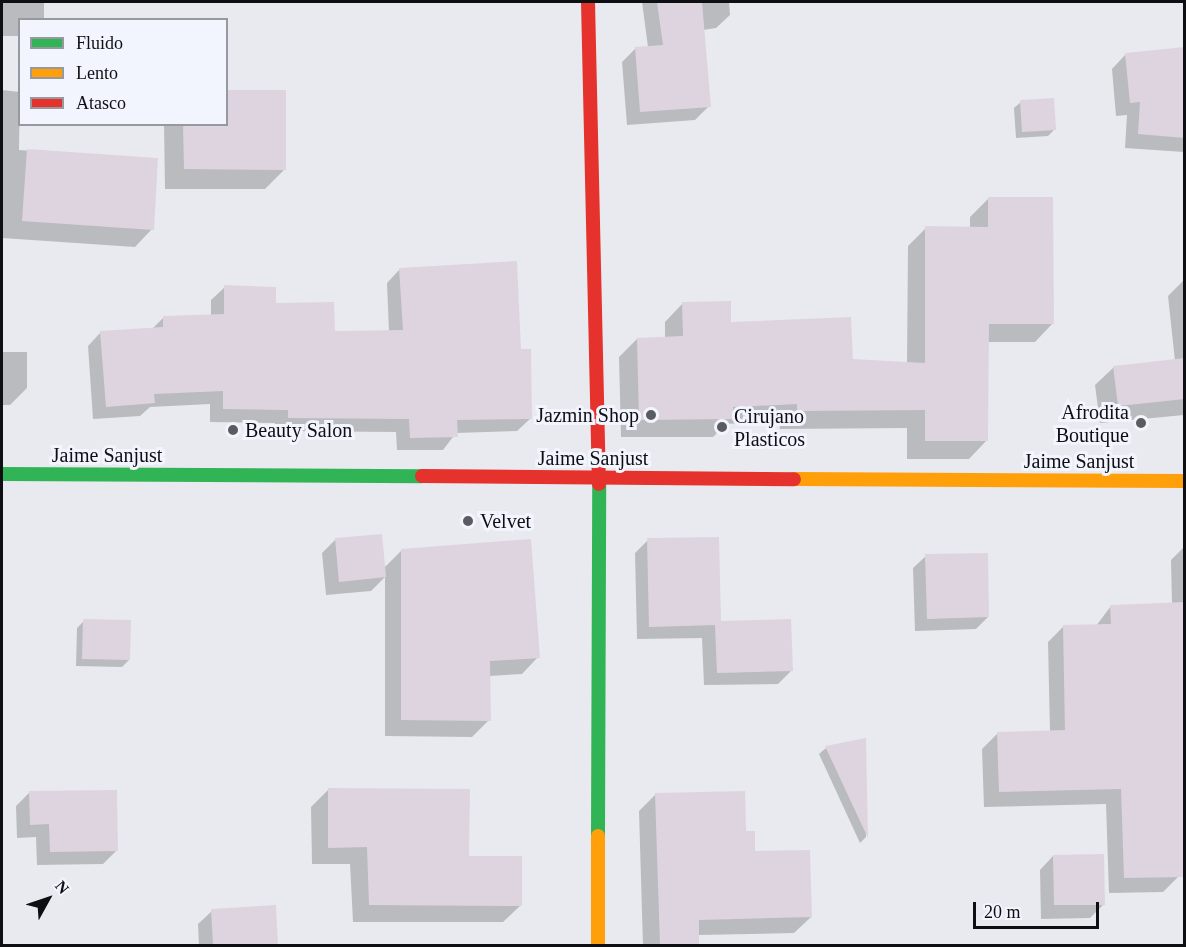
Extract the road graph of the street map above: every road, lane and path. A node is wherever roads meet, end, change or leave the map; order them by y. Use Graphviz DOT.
graph roads {
  1 [pos="588,2"];
  2 [pos="2,474"];
  3 [pos="599,477"];
  4 [pos="1185,481"];
  5 [pos="598,945"];
  1 -- 3 [label="main road"];
  2 -- 3 [label="main road, Jaime Sanjust"];
  3 -- 4 [label="main road, Jaime Sanjust"];
  3 -- 5 [label="main road"];
}
